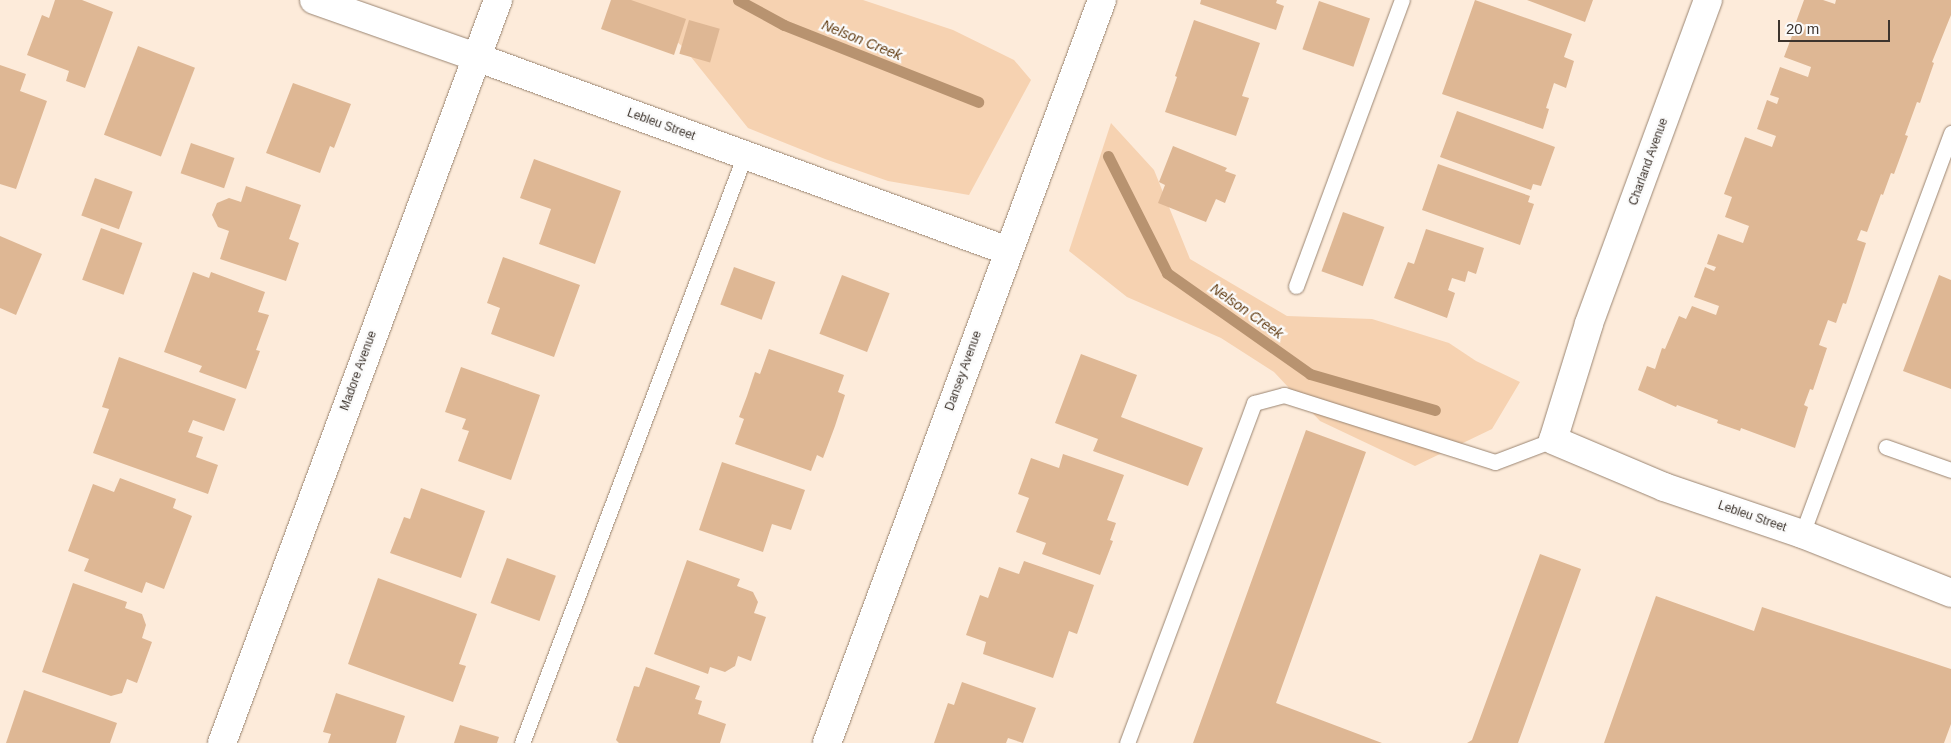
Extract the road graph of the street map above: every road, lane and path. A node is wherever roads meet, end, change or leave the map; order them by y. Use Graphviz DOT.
graph roads {
  1 [pos="314,0"];
  2 [pos="498,0"];
  3 [pos="1102,0"];
  4 [pos="1402,0"];
  5 [pos="1708,0"];
  6 [pos="476,57"];
  7 [pos="1951,133"];
  8 [pos="744,156"];
  9 [pos="1008,251"];
  10 [pos="1296,286"];
  11 [pos="1553,440"];
  12 [pos="1886,447"];
  13 [pos="1951,470"];
  14 [pos="1802,534"];
  15 [pos="1951,593"];
  16 [pos="222,743"];
  17 [pos="522,743"];
  18 [pos="827,743"];
  19 [pos="1127,743"];
  1 -- 6 [label="street, Lebleu Street"];
  2 -- 6 [label="street, Madore Avenue"];
  3 -- 9 [label="street, Dansey Avenue"];
  4 -- 10 [label="lane"];
  5 -- 11 [label="street, Charland Avenue"];
  6 -- 8 [label="street, Lebleu Street"];
  6 -- 16 [label="street, Madore Avenue"];
  7 -- 14 [label="lane"];
  8 -- 9 [label="street, Lebleu Street"];
  8 -- 17 [label="lane"];
  9 -- 18 [label="street, Dansey Avenue"];
  11 -- 14 [label="street, Lebleu Street"];
  11 -- 19 [label="lane"];
  12 -- 13 [label="lane"];
  14 -- 15 [label="street, Lebleu Street"];
}
